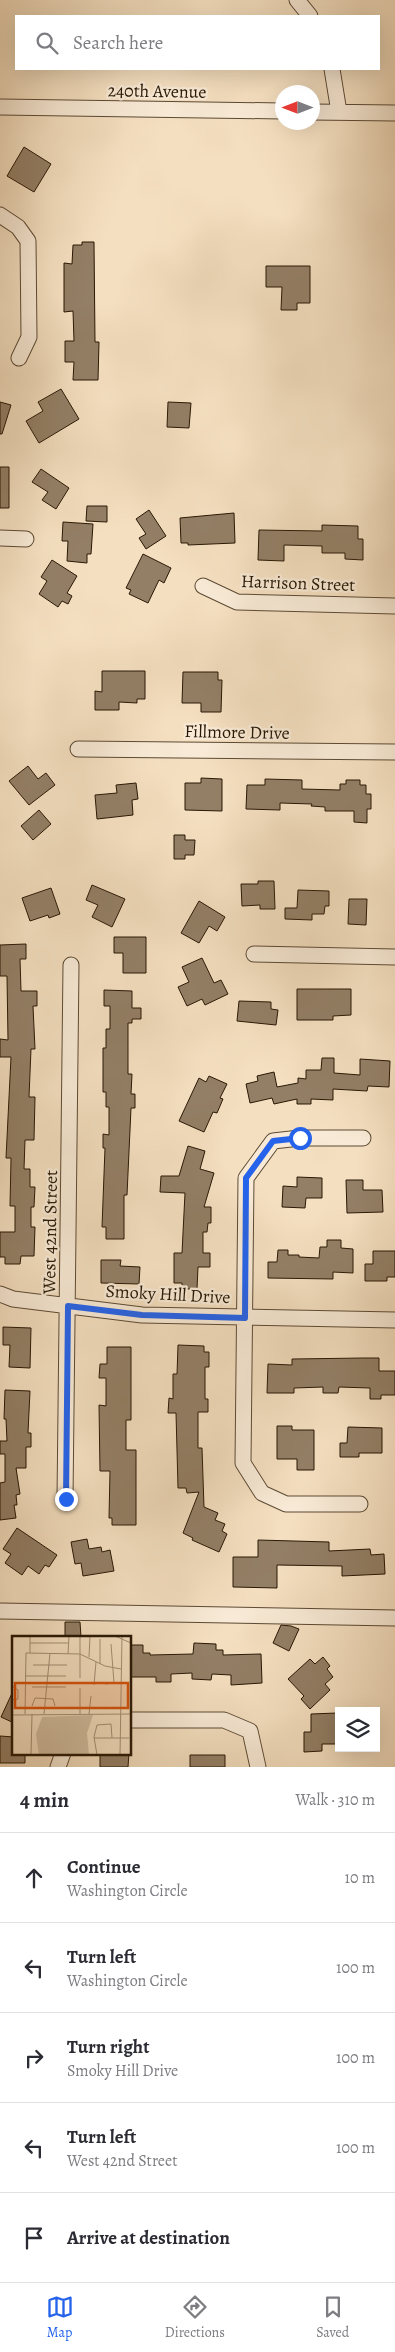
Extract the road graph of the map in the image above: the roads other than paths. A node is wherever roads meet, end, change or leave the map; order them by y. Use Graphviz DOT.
graph roads {
  1 [pos="296,0"];
  2 [pos="309,15"];
  3 [pos="332,70"];
  4 [pos="0,108"];
  5 [pos="275,111"];
  6 [pos="320,112"];
  7 [pos="339,112"];
  8 [pos="395,113"];
  9 [pos="0,215"];
  10 [pos="19,358"];
  11 [pos="0,538"];
  12 [pos="26,539"];
  13 [pos="204,586"];
  14 [pos="395,606"];
  15 [pos="78,749"];
  16 [pos="395,752"];
  17 [pos="254,954"];
  18 [pos="395,957"];
  19 [pos="72,965"];
  20 [pos="363,1138"];
  21 [pos="0,1294"];
  22 [pos="68,1306"];
  23 [pos="245,1318"];
  24 [pos="395,1320"];
  25 [pos="66,1499"];
  26 [pos="360,1504"];
  27 [pos="0,1611"];
  28 [pos="395,1618"];
  29 [pos="131,1720"];
  30 [pos="63,1754"];
  31 [pos="58,1767"];
  32 [pos="258,1767"];
  1 -- 2 [label="street"];
  3 -- 7 [label="street"];
  4 -- 5 [label="street, 240th Avenue"];
  6 -- 7 [label="street"];
  7 -- 8 [label="street"];
  9 -- 10 [label="street"];
  11 -- 12 [label="street"];
  13 -- 14 [label="street, Harrison Street"];
  15 -- 16 [label="street, Fillmore Drive"];
  17 -- 18 [label="street"];
  19 -- 22 [label="street, West 42nd Street"];
  20 -- 23 [label="street"];
  21 -- 22 [label="street, Smoky Hill Drive"];
  22 -- 23 [label="street, Smoky Hill Drive"];
  22 -- 25 [label="street, West 42nd Street"];
  23 -- 24 [label="street, Smoky Hill Drive"];
  23 -- 26 [label="street"];
  27 -- 28 [label="street"];
  29 -- 32 [label="street"];
  30 -- 31 [label="street"];
}
